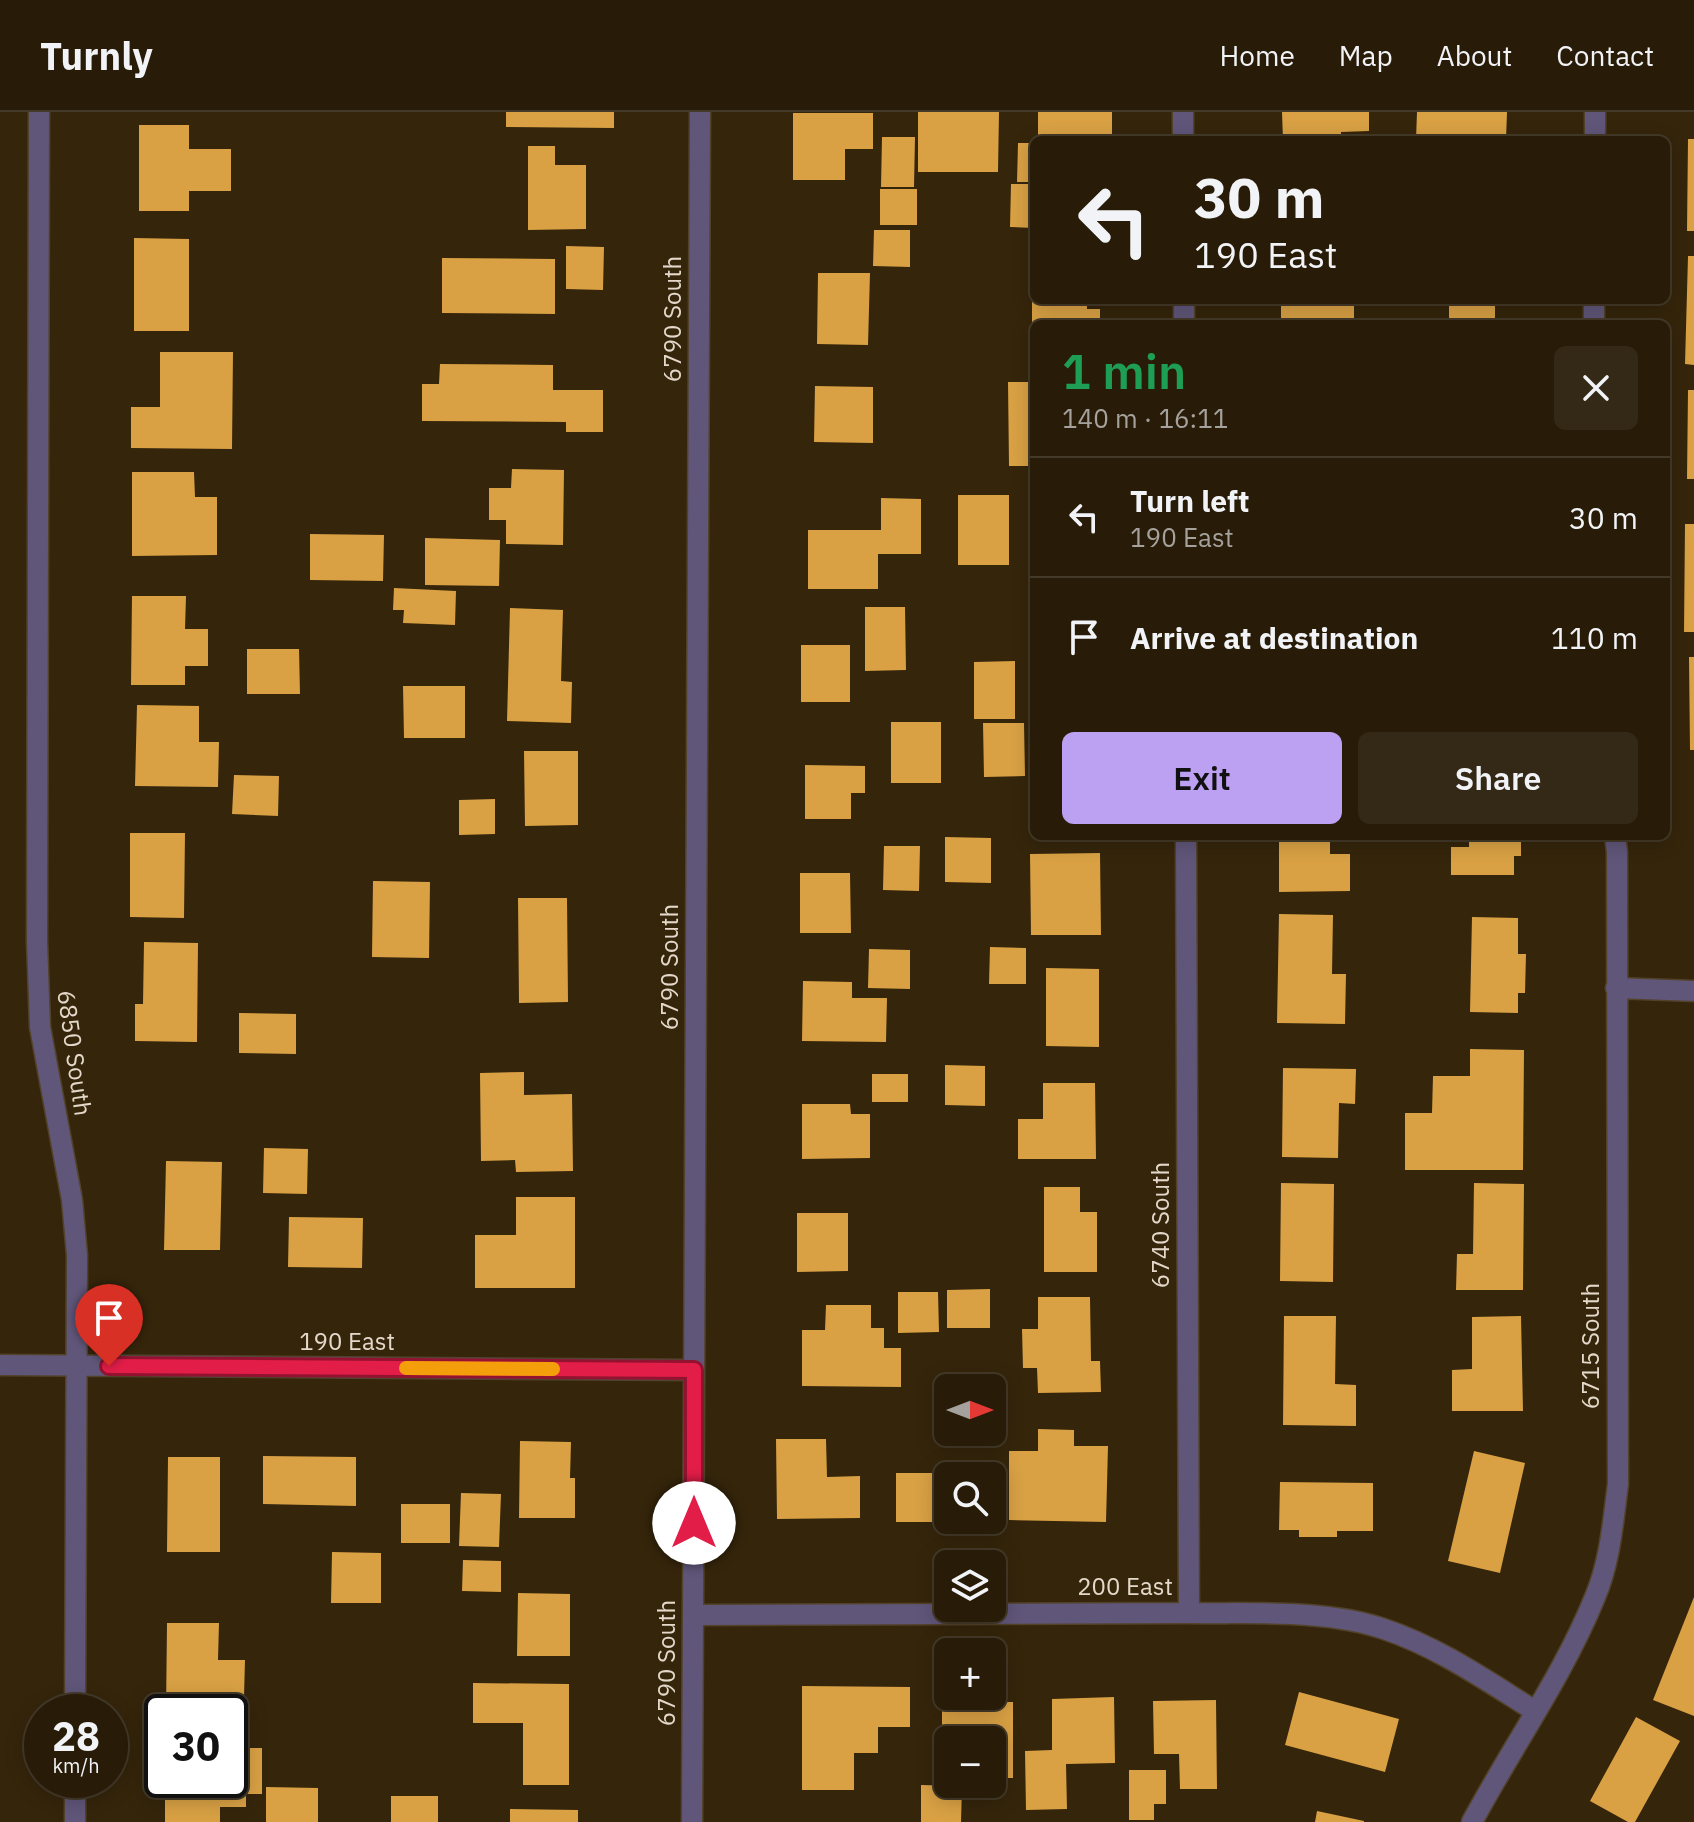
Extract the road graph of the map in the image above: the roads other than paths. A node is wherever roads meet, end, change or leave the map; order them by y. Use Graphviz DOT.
graph roads {
  1 [pos="39,112"];
  2 [pos="700,112"];
  3 [pos="1183,112"];
  4 [pos="1595,112"];
  5 [pos="1183,136"];
  6 [pos="1595,136"];
  7 [pos="1186,840"];
  8 [pos="1616,840"];
  9 [pos="1616,988"];
  10 [pos="1694,991"];
  11 [pos="0,1365"];
  12 [pos="77,1367"];
  13 [pos="694,1370"];
  14 [pos="1189,1613"];
  15 [pos="694,1615"];
  16 [pos="75,1694"];
  17 [pos="1535,1711"];
  18 [pos="75,1798"];
  19 [pos="75,1822"];
  20 [pos="692,1822"];
  21 [pos="1472,1822"];
  1 -- 12 [label="street, 6850 South"];
  2 -- 13 [label="street, 6790 South"];
  3 -- 5 [label="street"];
  4 -- 6 [label="street"];
  7 -- 14 [label="street, 6740 South"];
  8 -- 9 [label="street, 6715 South"];
  9 -- 10 [label="street"];
  9 -- 17 [label="street, 6715 South"];
  11 -- 12 [label="street, 190 East"];
  12 -- 13 [label="street, 190 East"];
  12 -- 16 [label="street, 6850 South"];
  13 -- 15 [label="street, 6790 South"];
  14 -- 15 [label="street, 200 East"];
  14 -- 17 [label="street, 200 East"];
  15 -- 20 [label="street, 6790 South"];
  17 -- 21 [label="street, 6715 South"];
  18 -- 19 [label="street"];
}
